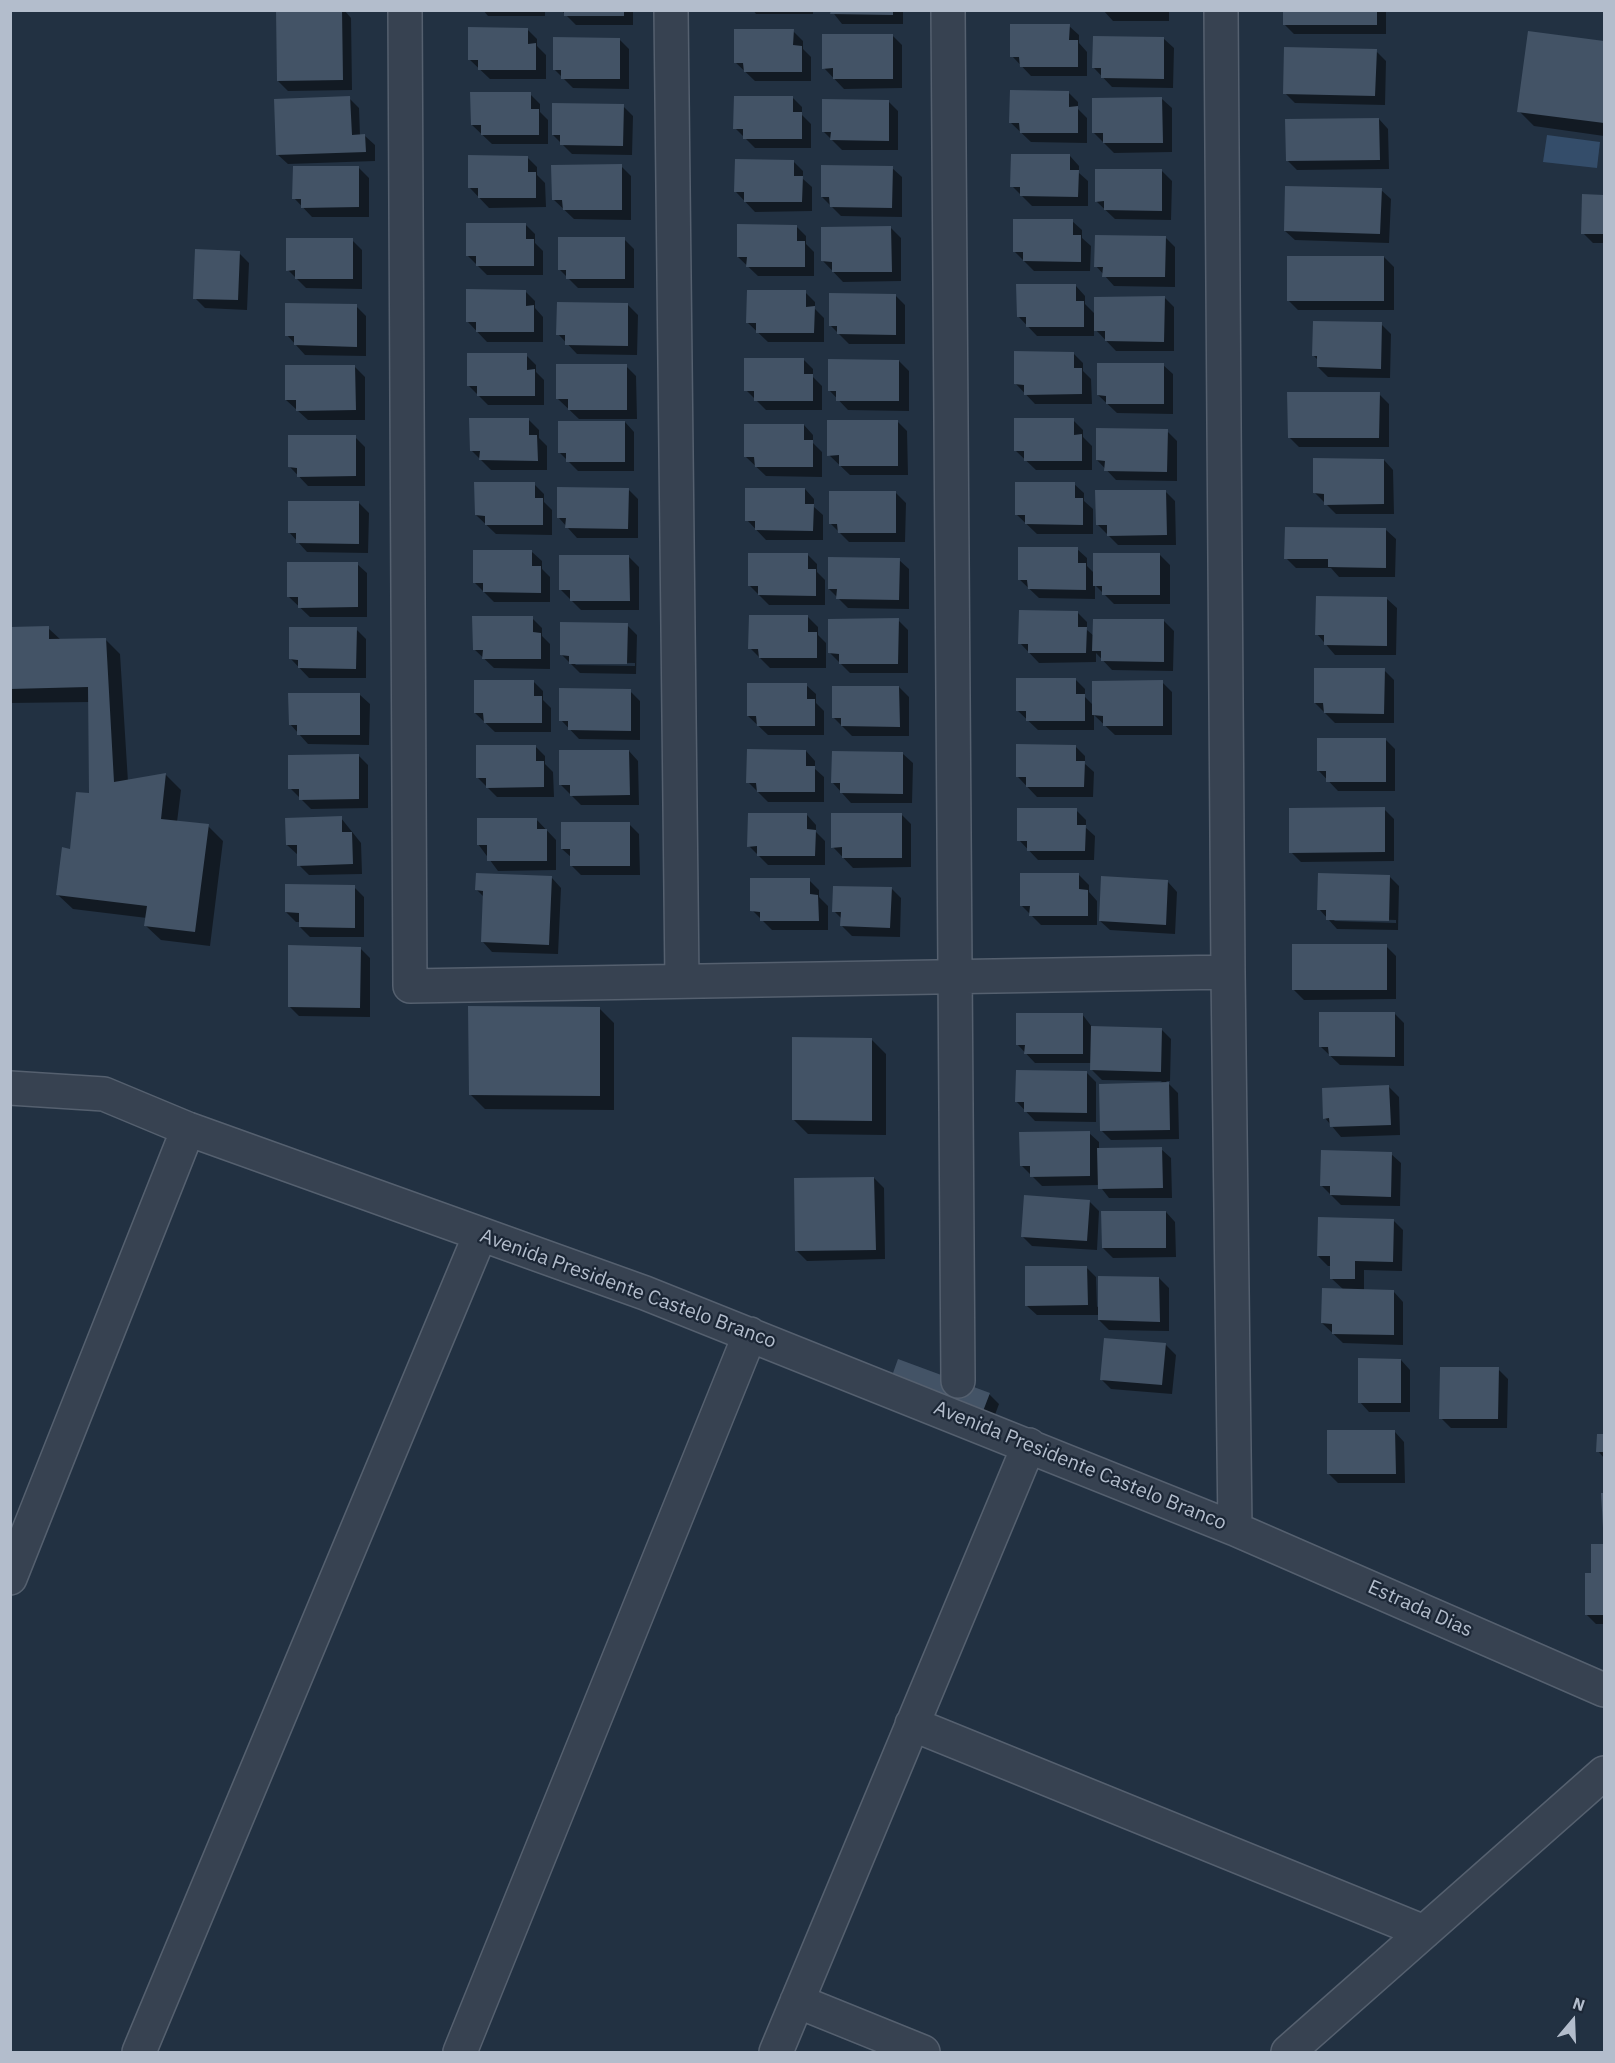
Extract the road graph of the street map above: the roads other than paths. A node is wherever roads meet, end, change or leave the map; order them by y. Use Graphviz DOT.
graph roads {
  1 [pos="405,10"];
  2 [pos="671,10"];
  3 [pos="948,10"];
  4 [pos="1221,10"];
  5 [pos="1228,972"];
  6 [pos="956,976"];
  7 [pos="682,981"];
  8 [pos="10,1088"];
  9 [pos="188,1129"];
  10 [pos="480,1235"];
  11 [pos="750,1334"];
  12 [pos="956,1402"];
  13 [pos="1029,1445"];
  14 [pos="1235,1529"];
  15 [pos="10,1578"];
  16 [pos="1605,1690"];
  17 [pos="912,1724"];
  18 [pos="1605,1773"];
  19 [pos="1424,1932"];
  20 [pos="797,2001"];
  21 [pos="139,2052"];
  22 [pos="460,2052"];
  23 [pos="776,2052"];
  24 [pos="923,2052"];
  25 [pos="1288,2052"];
  1 -- 7 [label="street"];
  2 -- 7 [label="street"];
  3 -- 6 [label="street"];
  4 -- 5 [label="street"];
  5 -- 6 [label="street"];
  5 -- 14 [label="street"];
  6 -- 7 [label="street"];
  6 -- 12 [label="street"];
  8 -- 9 [label="street, Avenida Presidente Castelo Branco"];
  9 -- 10 [label="street, Avenida Presidente Castelo Branco"];
  9 -- 15 [label="street"];
  10 -- 11 [label="street, Avenida Presidente Castelo Branco"];
  10 -- 21 [label="street"];
  11 -- 12 [label="street, Avenida Presidente Castelo Branco"];
  11 -- 22 [label="street"];
  12 -- 13 [label="street, Avenida Presidente Castelo Branco"];
  13 -- 14 [label="street, Avenida Presidente Castelo Branco"];
  13 -- 17 [label="street"];
  14 -- 16 [label="street, Estrada Dias"];
  17 -- 19 [label="street"];
  17 -- 20 [label="street"];
  18 -- 19 [label="street"];
  19 -- 25 [label="street"];
  20 -- 23 [label="street"];
  20 -- 24 [label="street"];
}
